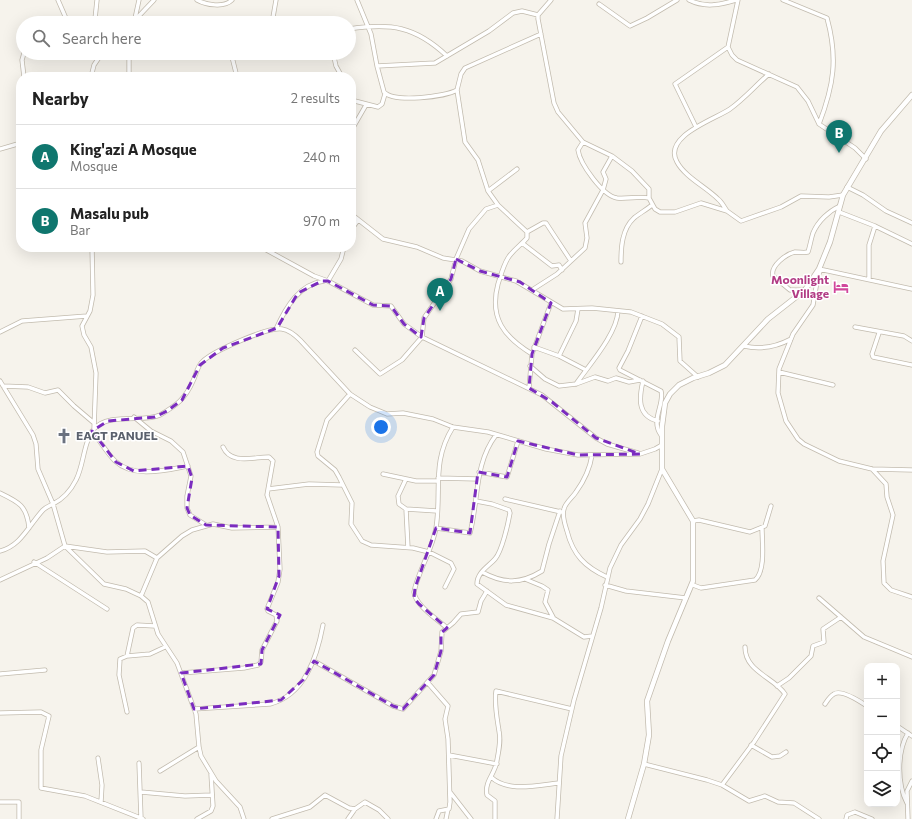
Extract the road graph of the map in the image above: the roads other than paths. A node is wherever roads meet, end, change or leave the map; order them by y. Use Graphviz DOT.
graph roads {
  1 [pos="58,0"];
  2 [pos="98,0"];
  3 [pos="139,0"];
  4 [pos="154,0"];
  5 [pos="197,0"];
  6 [pos="232,0"];
  7 [pos="276,0"];
  8 [pos="357,0"];
  9 [pos="551,0"];
  10 [pos="677,0"];
  11 [pos="689,0"];
  12 [pos="737,0"];
  13 [pos="783,0"];
  14 [pos="599,4"];
  15 [pos="538,15"];
  16 [pos="65,16"];
  17 [pos="95,16"];
  18 [pos="136,16"];
  19 [pos="140,16"];
  20 [pos="273,16"];
  21 [pos="367,26"];
  22 [pos="356,28"];
  23 [pos="541,34"];
  24 [pos="728,47"];
  25 [pos="447,56"];
  26 [pos="22,60"];
  27 [pos="97,60"];
  28 [pos="129,60"];
  29 [pos="233,60"];
  30 [pos="335,60"];
  31 [pos="377,66"];
  32 [pos="23,72"];
  33 [pos="92,72"];
  34 [pos="128,72"];
  35 [pos="236,72"];
  36 [pos="339,72"];
  37 [pos="769,74"];
  38 [pos="457,90"];
  39 [pos="385,94"];
  40 [pos="912,95"];
  41 [pos="356,102"];
  42 [pos="366,105"];
  43 [pos="356,122"];
  44 [pos="819,124"];
  45 [pos="696,127"];
  46 [pos="583,142"];
  47 [pos="16,145"];
  48 [pos="0,149"];
  49 [pos="612,156"];
  50 [pos="866,159"];
  51 [pos="517,169"];
  52 [pos="847,188"];
  53 [pos="603,190"];
  54 [pos="488,191"];
  55 [pos="843,195"];
  56 [pos="649,198"];
  57 [pos="498,205"];
  58 [pos="652,205"];
  59 [pos="840,206"];
  60 [pos="727,211"];
  61 [pos="839,212"];
  62 [pos="358,220"];
  63 [pos="356,223"];
  64 [pos="912,223"];
  65 [pos="876,226"];
  66 [pos="527,232"];
  67 [pos="522,243"];
  68 [pos="912,244"];
  69 [pos="92,252"];
  70 [pos="270,252"];
  71 [pos="343,252"];
  72 [pos="456,259"];
  73 [pos="571,261"];
  74 [pos="621,262"];
  75 [pos="820,269"];
  76 [pos="562,270"];
  77 [pos="500,277"];
  78 [pos="869,279"];
  79 [pos="328,281"];
  80 [pos="912,289"];
  81 [pos="532,290"];
  82 [pos="805,290"];
  83 [pos="551,303"];
  84 [pos="578,309"];
  85 [pos="618,311"];
  86 [pos="87,316"];
  87 [pos="642,316"];
  88 [pos="855,327"];
  89 [pos="276,329"];
  90 [pos="0,332"];
  91 [pos="879,333"];
  92 [pos="422,337"];
  93 [pos="791,339"];
  94 [pos="912,341"];
  95 [pos="744,346"];
  96 [pos="534,347"];
  97 [pos="355,350"];
  98 [pos="532,354"];
  99 [pos="559,356"];
  100 [pos="912,365"];
  101 [pos="530,366"];
  102 [pos="586,370"];
  103 [pos="779,372"];
  104 [pos="698,376"];
  105 [pos="0,381"];
  106 [pos="642,381"];
  107 [pos="576,384"];
  108 [pos="832,385"];
  109 [pos="3,386"];
  110 [pos="529,388"];
  111 [pos="350,394"];
  112 [pos="134,417"];
  113 [pos="658,421"];
  114 [pos="94,423"];
  115 [pos="453,428"];
  116 [pos="93,430"];
  117 [pos="496,435"];
  118 [pos="662,436"];
  119 [pos="518,441"];
  120 [pos="662,445"];
  121 [pos="223,447"];
  122 [pos="640,454"];
  123 [pos="592,455"];
  124 [pos="188,466"];
  125 [pos="662,469"];
  126 [pos="872,469"];
  127 [pos="912,470"];
  128 [pos="479,472"];
  129 [pos="383,474"];
  130 [pos="406,479"];
  131 [pos="478,479"];
  132 [pos="438,480"];
  133 [pos="342,485"];
  134 [pos="268,489"];
  135 [pos="0,493"];
  136 [pos="505,499"];
  137 [pos="476,501"];
  138 [pos="53,504"];
  139 [pos="771,506"];
  140 [pos="406,509"];
  141 [pos="437,511"];
  142 [pos="562,512"];
  143 [pos="693,521"];
  144 [pos="206,525"];
  145 [pos="278,527"];
  146 [pos="29,528"];
  147 [pos="436,528"];
  148 [pos="762,528"];
  149 [pos="65,546"];
  150 [pos="408,548"];
  151 [pos="0,551"];
  152 [pos="429,552"];
  153 [pos="157,558"];
  154 [pos="34,562"];
  155 [pos="482,572"];
  156 [pos="607,577"];
  157 [pos="525,579"];
  158 [pos="0,580"];
  159 [pos="605,585"];
  160 [pos="693,585"];
  161 [pos="445,588"];
  162 [pos="487,591"];
  163 [pos="142,596"];
  164 [pos="912,596"];
  165 [pos="686,598"];
  166 [pos="819,598"];
  167 [pos="107,609"];
  168 [pos="841,617"];
  169 [pos="553,618"];
  170 [pos="323,625"];
  171 [pos="155,626"];
  172 [pos="447,628"];
  173 [pos="592,636"];
  174 [pos="166,647"];
  175 [pos="744,647"];
  176 [pos="127,656"];
  177 [pos="912,657"];
  178 [pos="314,661"];
  179 [pos="45,670"];
  180 [pos="181,673"];
  181 [pos="0,674"];
  182 [pos="428,683"];
  183 [pos="776,686"];
  184 [pos="825,704"];
  185 [pos="864,704"];
  186 [pos="194,709"];
  187 [pos="572,709"];
  188 [pos="127,712"];
  189 [pos="0,713"];
  190 [pos="900,728"];
  191 [pos="910,734"];
  192 [pos="751,744"];
  193 [pos="199,747"];
  194 [pos="786,752"];
  195 [pos="449,755"];
  196 [pos="98,758"];
  197 [pos="140,763"];
  198 [pos="497,764"];
  199 [pos="644,764"];
  200 [pos="160,771"];
  201 [pos="211,772"];
  202 [pos="491,777"];
  203 [pos="912,781"];
  204 [pos="559,783"];
  205 [pos="722,785"];
  206 [pos="141,792"];
  207 [pos="450,792"];
  208 [pos="212,795"];
  209 [pos="0,802"];
  210 [pos="101,802"];
  211 [pos="906,803"];
  212 [pos="355,809"];
  213 [pos="448,809"];
  214 [pos="19,819"];
  215 [pos="142,819"];
  216 [pos="198,819"];
  217 [pos="244,819"];
  218 [pos="272,819"];
  219 [pos="348,819"];
  220 [pos="388,819"];
  221 [pos="436,819"];
  222 [pos="446,819"];
  223 [pos="471,819"];
  224 [pos="495,819"];
  225 [pos="557,819"];
  226 [pos="628,819"];
  227 [pos="819,819"];
  228 [pos="846,819"];
  229 [pos="872,819"];
  230 [pos="908,819"];
  1 -- 16 [label="street"];
  2 -- 17 [label="street"];
  3 -- 18 [label="street"];
  4 -- 19 [label="street"];
  5 -- 6 [label="street"];
  7 -- 20 [label="street"];
  8 -- 21 [label="street"];
  9 -- 15 [label="street"];
  10 -- 14 [label="street"];
  11 -- 12 [label="street"];
  12 -- 24 [label="street"];
  13 -- 44 [label="street"];
  15 -- 23 [label="street"];
  15 -- 25 [label="street"];
  21 -- 22 [label="street"];
  21 -- 25 [label="street"];
  21 -- 31 [label="street"];
  23 -- 38 [label="street"];
  23 -- 46 [label="street"];
  24 -- 37 [label="street"];
  24 -- 45 [label="street"];
  25 -- 31 [label="street"];
  26 -- 32 [label="street"];
  27 -- 33 [label="street"];
  28 -- 34 [label="street"];
  29 -- 35 [label="street"];
  30 -- 36 [label="street"];
  31 -- 39 [label="street"];
  37 -- 44 [label="street"];
  37 -- 45 [label="street"];
  38 -- 39 [label="street"];
  38 -- 54 [label="street"];
  39 -- 42 [label="street"];
  40 -- 50 [label="street"];
  41 -- 42 [label="street"];
  42 -- 43 [label="street"];
  44 -- 50 [label="street"];
  45 -- 60 [label="street"];
  46 -- 49 [label="street"];
  46 -- 53 [label="street"];
  47 -- 48 [label="street"];
  49 -- 53 [label="street"];
  49 -- 56 [label="street"];
  50 -- 52 [label="street"];
  51 -- 54 [label="street"];
  52 -- 55 [label="street"];
  52 -- 64 [label="street"];
  53 -- 56 [label="street"];
  53 -- 73 [label="street"];
  54 -- 57 [label="street"];
  55 -- 59 [label="street"];
  55 -- 60 [label="street"];
  56 -- 58 [label="street"];
  57 -- 66 [label="street"];
  57 -- 72 [label="street"];
  58 -- 60 [label="street"];
  58 -- 74 [label="street"];
  59 -- 61 [label="street"];
  59 -- 82 [label="street"];
  61 -- 65 [label="street"];
  61 -- 75 [label="street"];
  62 -- 63 [label="street"];
  62 -- 72 [label="street"];
  65 -- 68 [label="street"];
  65 -- 78 [label="street"];
  66 -- 67 [label="street"];
  66 -- 73 [label="street"];
  67 -- 76 [label="street"];
  67 -- 77 [label="street"];
  69 -- 86 [label="street"];
  70 -- 79 [label="street"];
  71 -- 79 [label="street"];
  72 -- 77 [label="street"];
  72 -- 92 [label="street"];
  73 -- 76 [label="street"];
  75 -- 78 [label="street"];
  75 -- 82 [label="street"];
  75 -- 93 [label="street"];
  76 -- 81 [label="street"];
  77 -- 81 [label="street"];
  77 -- 98 [label="street"];
  78 -- 80 [label="street"];
  79 -- 89 [label="street"];
  79 -- 92 [label="street"];
  81 -- 83 [label="street"];
  82 -- 95 [label="street"];
  83 -- 84 [label="street"];
  83 -- 96 [label="street"];
  84 -- 85 [label="street"];
  84 -- 99 [label="street"];
  85 -- 87 [label="street"];
  85 -- 102 [label="street"];
  86 -- 90 [label="street"];
  86 -- 114 [label="street"];
  87 -- 104 [label="street"];
  87 -- 106 [label="street"];
  88 -- 91 [label="street"];
  89 -- 111 [label="street"];
  89 -- 112 [label="street"];
  91 -- 94 [label="street"];
  91 -- 100 [label="street"];
  92 -- 97 [label="street"];
  92 -- 110 [label="street"];
  93 -- 95 [label="street"];
  93 -- 103 [label="street"];
  95 -- 104 [label="street"];
  96 -- 98 [label="street"];
  96 -- 99 [label="street"];
  98 -- 101 [label="street"];
  99 -- 102 [label="street"];
  101 -- 107 [label="street"];
  101 -- 110 [label="street"];
  102 -- 107 [label="street"];
  103 -- 108 [label="street"];
  103 -- 126 [label="street"];
  104 -- 118 [label="street"];
  105 -- 109 [label="street"];
  106 -- 107 [label="street"];
  106 -- 113 [label="street"];
  106 -- 113 [label="street"];
  109 -- 114 [label="street"];
  109 -- 138 [label="street"];
  110 -- 122 [label="street"];
  111 -- 115 [label="street"];
  111 -- 133 [label="street"];
  112 -- 116 [label="street"];
  112 -- 124 [label="street"];
  113 -- 118 [label="street"];
  114 -- 116 [label="street"];
  115 -- 117 [label="street"];
  115 -- 132 [label="street"];
  116 -- 124 [label="street"];
  116 -- 138 [label="street"];
  117 -- 119 [label="street"];
  117 -- 128 [label="street"];
  118 -- 120 [label="street"];
  119 -- 123 [label="street"];
  119 -- 128 [label="street"];
  120 -- 122 [label="street"];
  120 -- 125 [label="street"];
  121 -- 134 [label="street"];
  122 -- 123 [label="street"];
  123 -- 142 [label="street"];
  124 -- 144 [label="street"];
  125 -- 143 [label="street"];
  125 -- 156 [label="street"];
  126 -- 127 [label="street"];
  126 -- 164 [label="street"];
  128 -- 131 [label="street"];
  129 -- 130 [label="street"];
  130 -- 132 [label="street"];
  130 -- 140 [label="street"];
  131 -- 132 [label="street"];
  131 -- 137 [label="street"];
  132 -- 141 [label="street"];
  133 -- 134 [label="street"];
  133 -- 150 [label="street"];
  134 -- 145 [label="street"];
  135 -- 146 [label="street"];
  136 -- 142 [label="street"];
  137 -- 147 [label="street"];
  137 -- 155 [label="street"];
  138 -- 146 [label="street"];
  138 -- 149 [label="street"];
  139 -- 148 [label="street"];
  140 -- 141 [label="street"];
  140 -- 150 [label="street"];
  141 -- 147 [label="street"];
  142 -- 156 [label="street"];
  142 -- 157 [label="street"];
  143 -- 148 [label="street"];
  143 -- 160 [label="street"];
  144 -- 145 [label="street"];
  144 -- 153 [label="street"];
  145 -- 180 [label="street"];
  146 -- 151 [label="street"];
  147 -- 152 [label="street"];
  148 -- 160 [label="street"];
  149 -- 153 [label="street"];
  149 -- 154 [label="street"];
  149 -- 163 [label="street"];
  150 -- 152 [label="street"];
  152 -- 161 [label="street"];
  152 -- 172 [label="street"];
  153 -- 163 [label="street"];
  154 -- 158 [label="street"];
  154 -- 167 [label="street"];
  155 -- 157 [label="street"];
  155 -- 162 [label="street"];
  156 -- 159 [label="street"];
  157 -- 169 [label="street"];
  159 -- 165 [label="street"];
  159 -- 173 [label="street"];
  160 -- 165 [label="street"];
  162 -- 169 [label="street"];
  162 -- 172 [label="street"];
  163 -- 171 [label="street"];
  165 -- 199 [label="street"];
  166 -- 168 [label="street"];
  168 -- 177 [label="street"];
  168 -- 183 [label="street"];
  169 -- 173 [label="street"];
  170 -- 178 [label="street"];
  171 -- 174 [label="street"];
  171 -- 176 [label="street"];
  172 -- 182 [label="street"];
  173 -- 187 [label="street"];
  174 -- 176 [label="street"];
  174 -- 180 [label="street"];
  175 -- 183 [label="street"];
  176 -- 188 [label="street"];
  178 -- 182 [label="street"];
  178 -- 186 [label="street"];
  179 -- 181 [label="street"];
  180 -- 186 [label="street"];
  182 -- 195 [label="street"];
  183 -- 192 [label="street"];
  184 -- 185 [label="street"];
  186 -- 193 [label="street"];
  187 -- 198 [label="street"];
  187 -- 204 [label="street"];
  189 -- 210 [label="street"];
  190 -- 191 [label="street"];
  191 -- 211 [label="street"];
  192 -- 194 [label="street"];
  192 -- 205 [label="street"];
  193 -- 200 [label="street"];
  193 -- 201 [label="street"];
  195 -- 198 [label="street"];
  195 -- 207 [label="street"];
  196 -- 210 [label="street"];
  197 -- 206 [label="street"];
  198 -- 202 [label="street"];
  199 -- 205 [label="street"];
  199 -- 226 [label="street"];
  201 -- 208 [label="street"];
  201 -- 217 [label="street"];
  202 -- 204 [label="street"];
  202 -- 224 [label="street"];
  203 -- 211 [label="street"];
  204 -- 225 [label="street"];
  205 -- 227 [label="street"];
  206 -- 208 [label="street"];
  206 -- 215 [label="street"];
  207 -- 213 [label="street"];
  207 -- 223 [label="street"];
  208 -- 216 [label="street"];
  209 -- 214 [label="street"];
  210 -- 215 [label="street"];
  211 -- 230 [label="street"];
  212 -- 218 [label="street"];
  212 -- 219 [label="street"];
  212 -- 220 [label="street"];
  213 -- 221 [label="street"];
  213 -- 222 [label="street"];
  228 -- 229 [label="street"];
}
